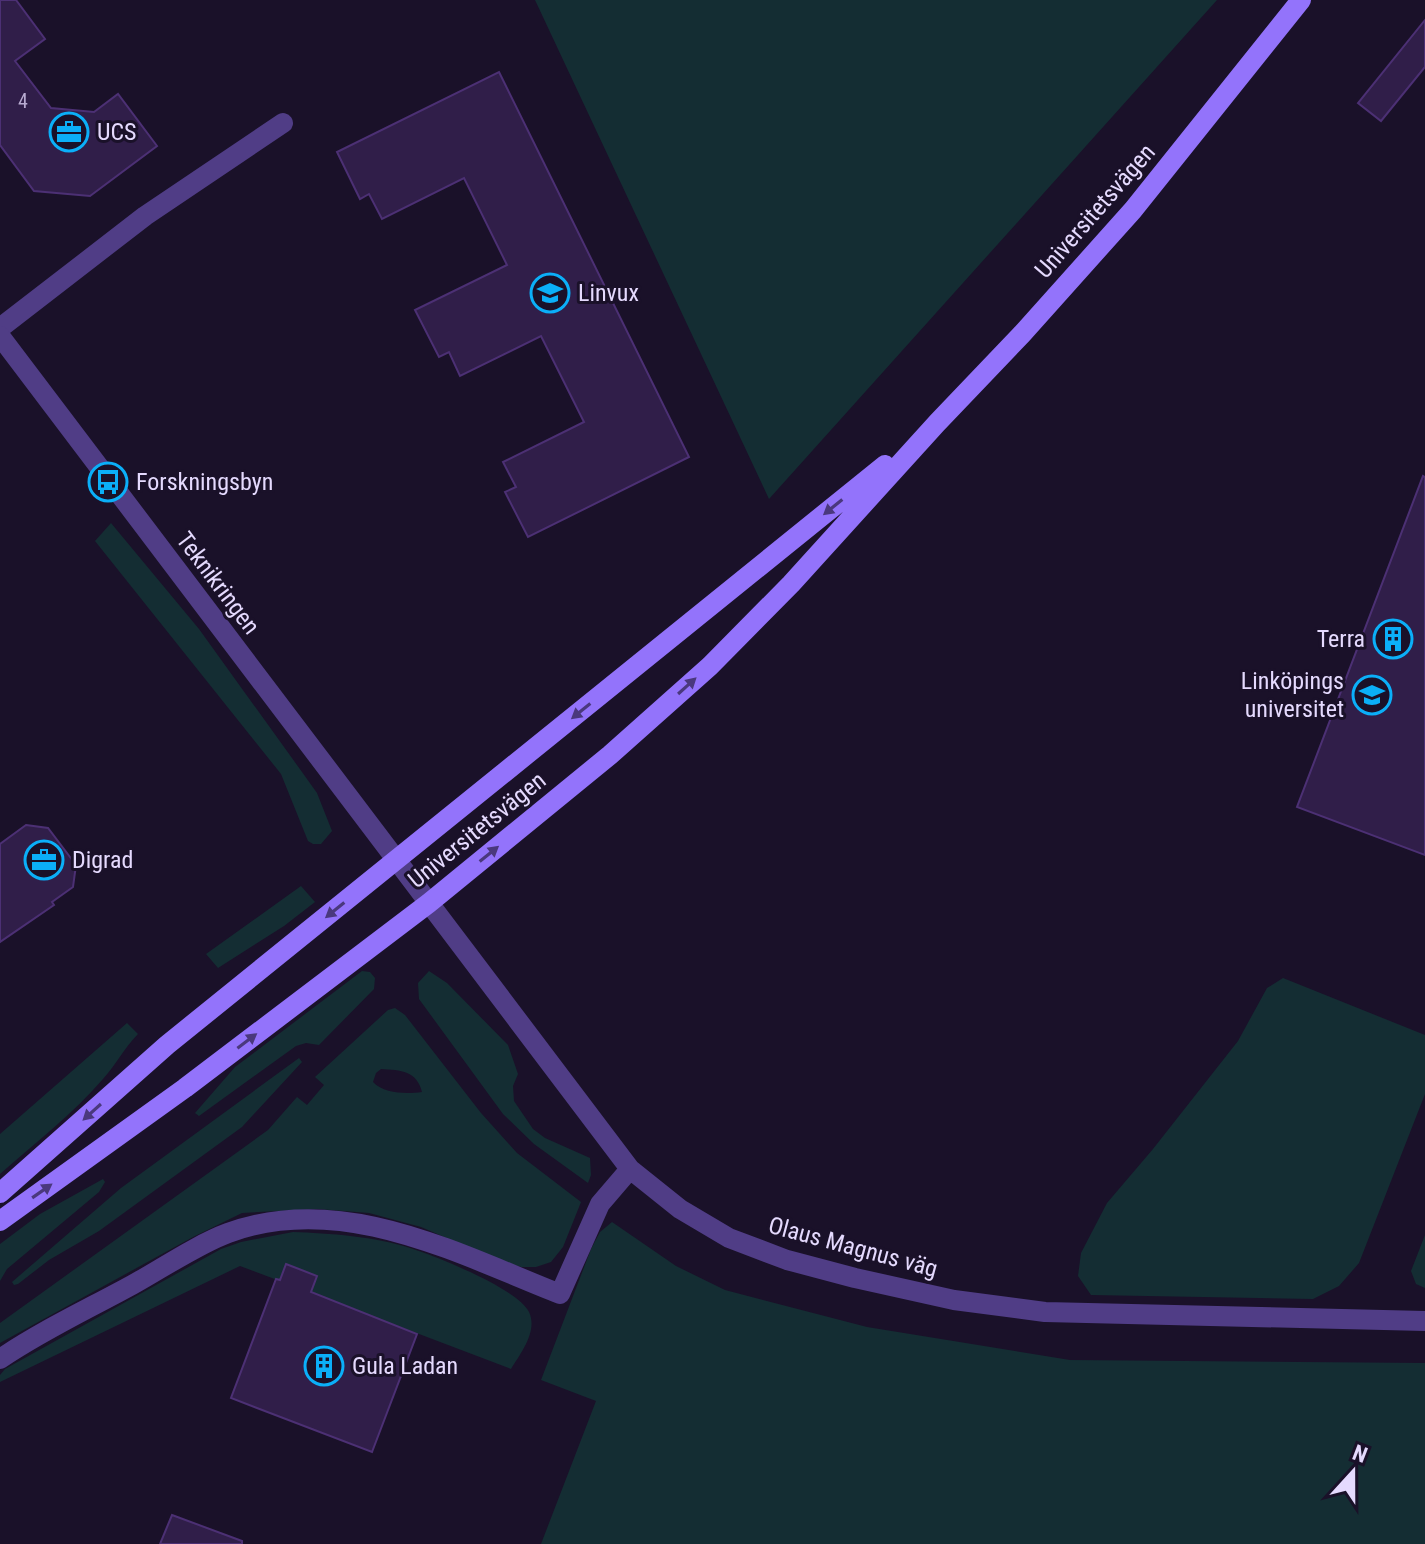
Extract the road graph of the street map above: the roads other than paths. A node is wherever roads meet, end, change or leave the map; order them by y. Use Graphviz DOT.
graph roads {
  1 [pos="1299,0"];
  2 [pos="283,123"];
  3 [pos="0,328"];
  4 [pos="0,336"];
  5 [pos="937,423"];
  6 [pos="395,860"];
  7 [pos="429,903"];
  8 [pos="630,1169"];
  9 [pos="0,1193"];
  10 [pos="0,1221"];
  11 [pos="1425,1321"];
  12 [pos="0,1359"];
  1 -- 5 [label="main road, Universitetsvägen"];
  2 -- 3 [label="street"];
  4 -- 6 [label="street, Teknikringen"];
  5 -- 6 [label="main road, Universitetsvägen, one-way"];
  7 -- 5 [label="main road, Universitetsvägen, one-way"];
  6 -- 7 [label="street, Olaus Magnus väg"];
  6 -- 9 [label="main road, Universitetsvägen, one-way"];
  7 -- 8 [label="street, Olaus Magnus väg"];
  10 -- 7 [label="main road, Universitetsvägen, one-way"];
  8 -- 11 [label="street, Olaus Magnus väg"];
  8 -- 12 [label="street"];
}
